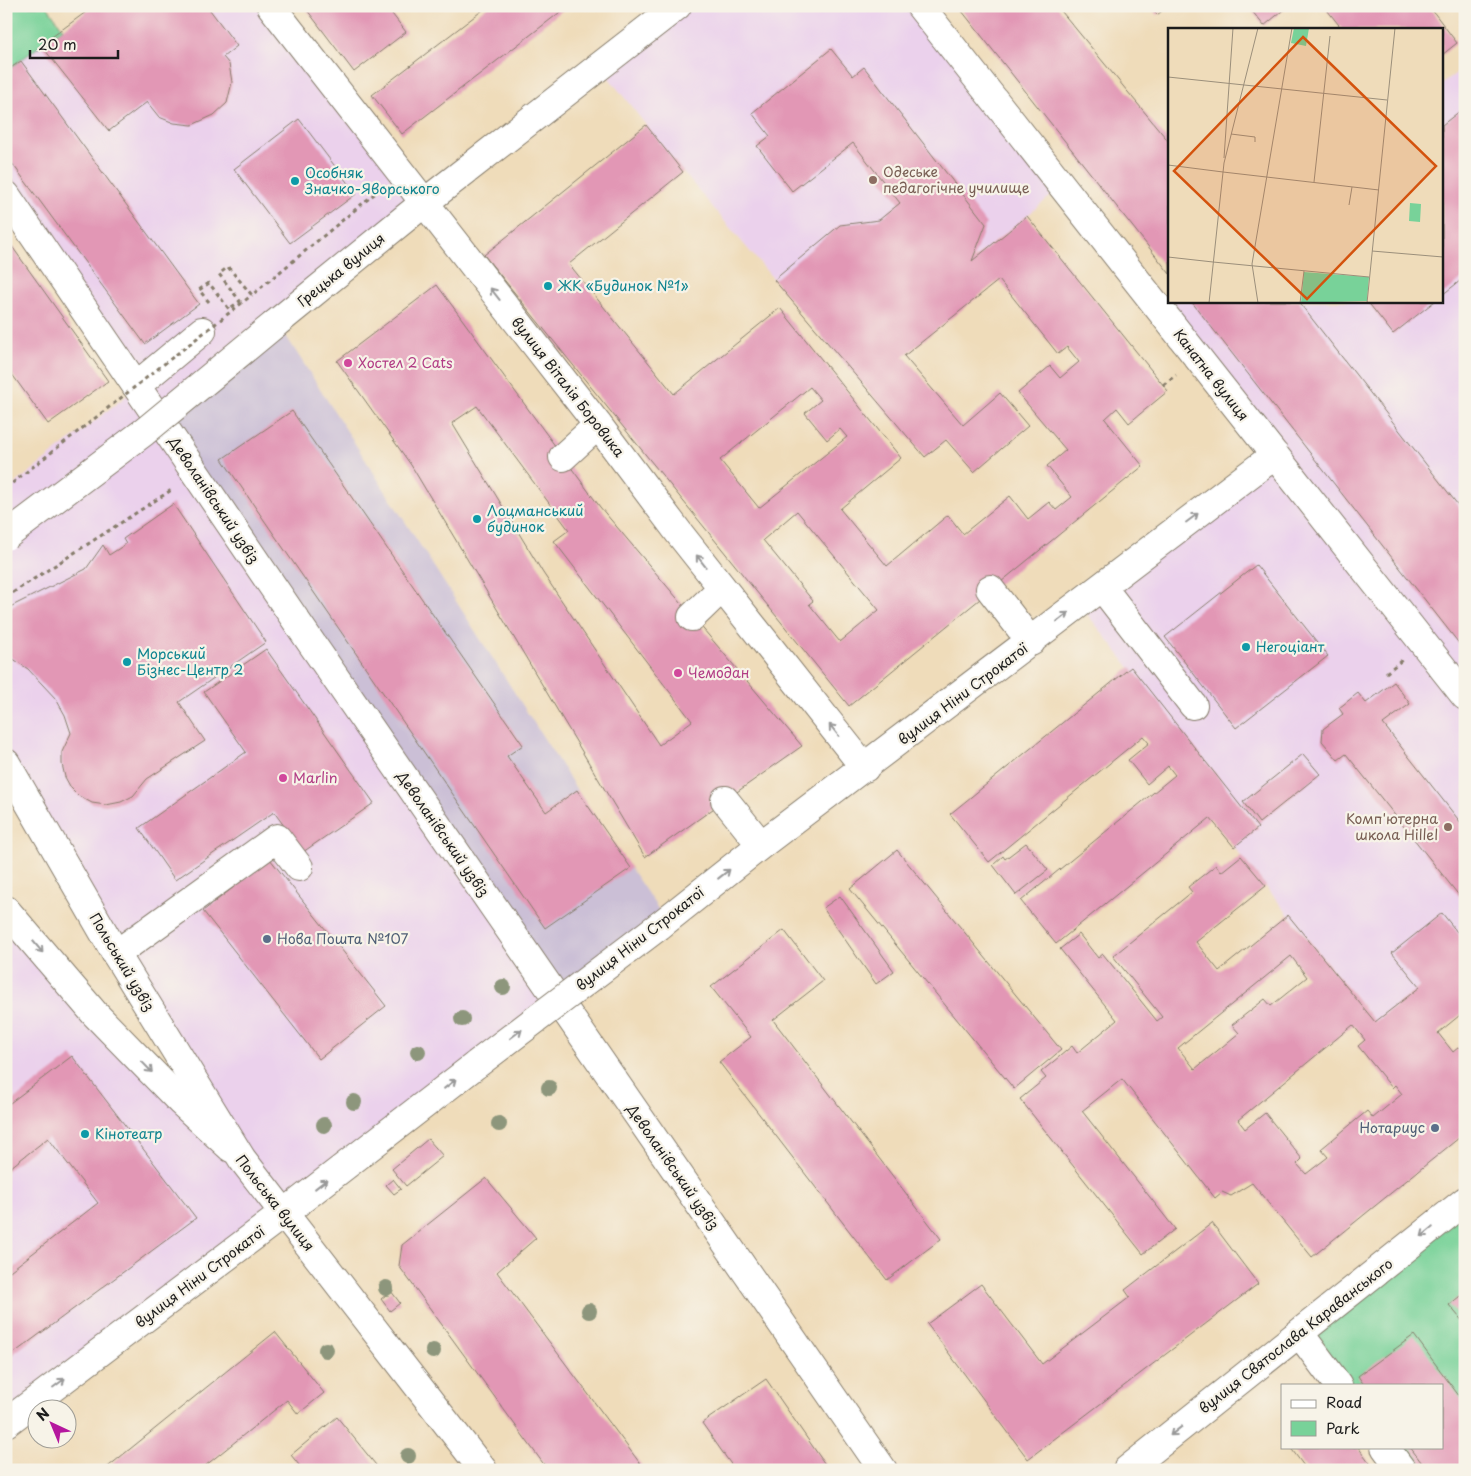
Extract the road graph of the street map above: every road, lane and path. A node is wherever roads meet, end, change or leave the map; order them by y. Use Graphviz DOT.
graph roads {
  1 [pos="271,6"];
  2 [pos="678,6"];
  3 [pos="920,6"];
  4 [pos="400,172"];
  5 [pos="6,195"];
  6 [pos="424,203"];
  7 [pos="252,295"];
  8 [pos="210,303"];
  9 [pos="211,324"];
  10 [pos="136,386"];
  11 [pos="598,425"];
  12 [pos="1275,456"];
  13 [pos="563,457"];
  14 [pos="196,474"];
  15 [pos="6,488"];
  16 [pos="6,536"];
  17 [pos="1102,587"];
  18 [pos="722,588"];
  19 [pos="990,589"];
  20 [pos="6,597"];
  21 [pos="692,617"];
  22 [pos="1031,642"];
  23 [pos="1465,696"];
  24 [pos="1193,705"];
  25 [pos="6,763"];
  26 [pos="865,768"];
  27 [pos="725,800"];
  28 [pos="761,845"];
  29 [pos="299,867"];
  30 [pos="6,910"];
  31 [pos="116,954"];
  32 [pos="242,1159"];
  33 [pos="1465,1201"];
  34 [pos="283,1214"];
  35 [pos="1300,1334"];
  36 [pos="1337,1384"];
  37 [pos="6,1423"];
  38 [pos="1386,1448"];
  39 [pos="483,1470"];
  40 [pos="883,1470"];
  41 [pos="1127,1470"];
  42 [pos="1402,1470"];
  1 -- 4 [label="street, вулиця Віталія Боровика"];
  2 -- 6 [label="street, Грецька вулиця"];
  3 -- 12 [label="street, Канатна вулиця"];
  4 -- 6 [label="street, вулиця Віталія Боровика"];
  4 -- 7 [label="path"];
  5 -- 10 [label="street, Деволанівський узвіз"];
  11 -- 6 [label="street, вулиця Віталія Боровика, one-way"];
  6 -- 16 [label="street, Грецька вулиця, bridge"];
  7 -- 8 [label="path"];
  7 -- 15 [label="path, bridge"];
  9 -- 10 [label="street"];
  10 -- 14 [label="street, Деволанівський узвіз"];
  11 -- 13 [label="street"];
  18 -- 11 [label="street, вулиця Віталія Боровика, one-way"];
  17 -- 12 [label="street, вулиця Ніни Строкатої, one-way"];
  12 -- 23 [label="street, Канатна вулиця"];
  14 -- 20 [label="path"];
  14 -- 40 [label="street, Деволанівський узвіз"];
  22 -- 17 [label="street, вулиця Ніни Строкатої, one-way"];
  17 -- 24 [label="street"];
  18 -- 21 [label="street"];
  26 -- 18 [label="street, вулиця Віталія Боровика, one-way"];
  19 -- 22 [label="street"];
  22 -- 26 [label="street, вулиця Ніни Строкатої"];
  25 -- 31 [label="street, Польський узвіз"];
  26 -- 28 [label="street, вулиця Ніни Строкатої"];
  27 -- 28 [label="street"];
  34 -- 28 [label="street, вулиця Ніни Строкатої, one-way, bridge"];
  29 -- 31 [label="street"];
  30 -- 32 [label="street, Польська вулиця, one-way"];
  31 -- 32 [label="street, Польський узвіз"];
  32 -- 34 [label="street, Польська вулиця"];
  33 -- 35 [label="street, вулиця Святослава Караванського, one-way"];
  37 -- 34 [label="street, вулиця Ніни Строкатої, one-way"];
  34 -- 39 [label="street, Польська вулиця"];
  35 -- 36 [label="street"];
  35 -- 41 [label="street, вулиця Святослава Караванського, one-way"];
  38 -- 42 [label="street"];
}
